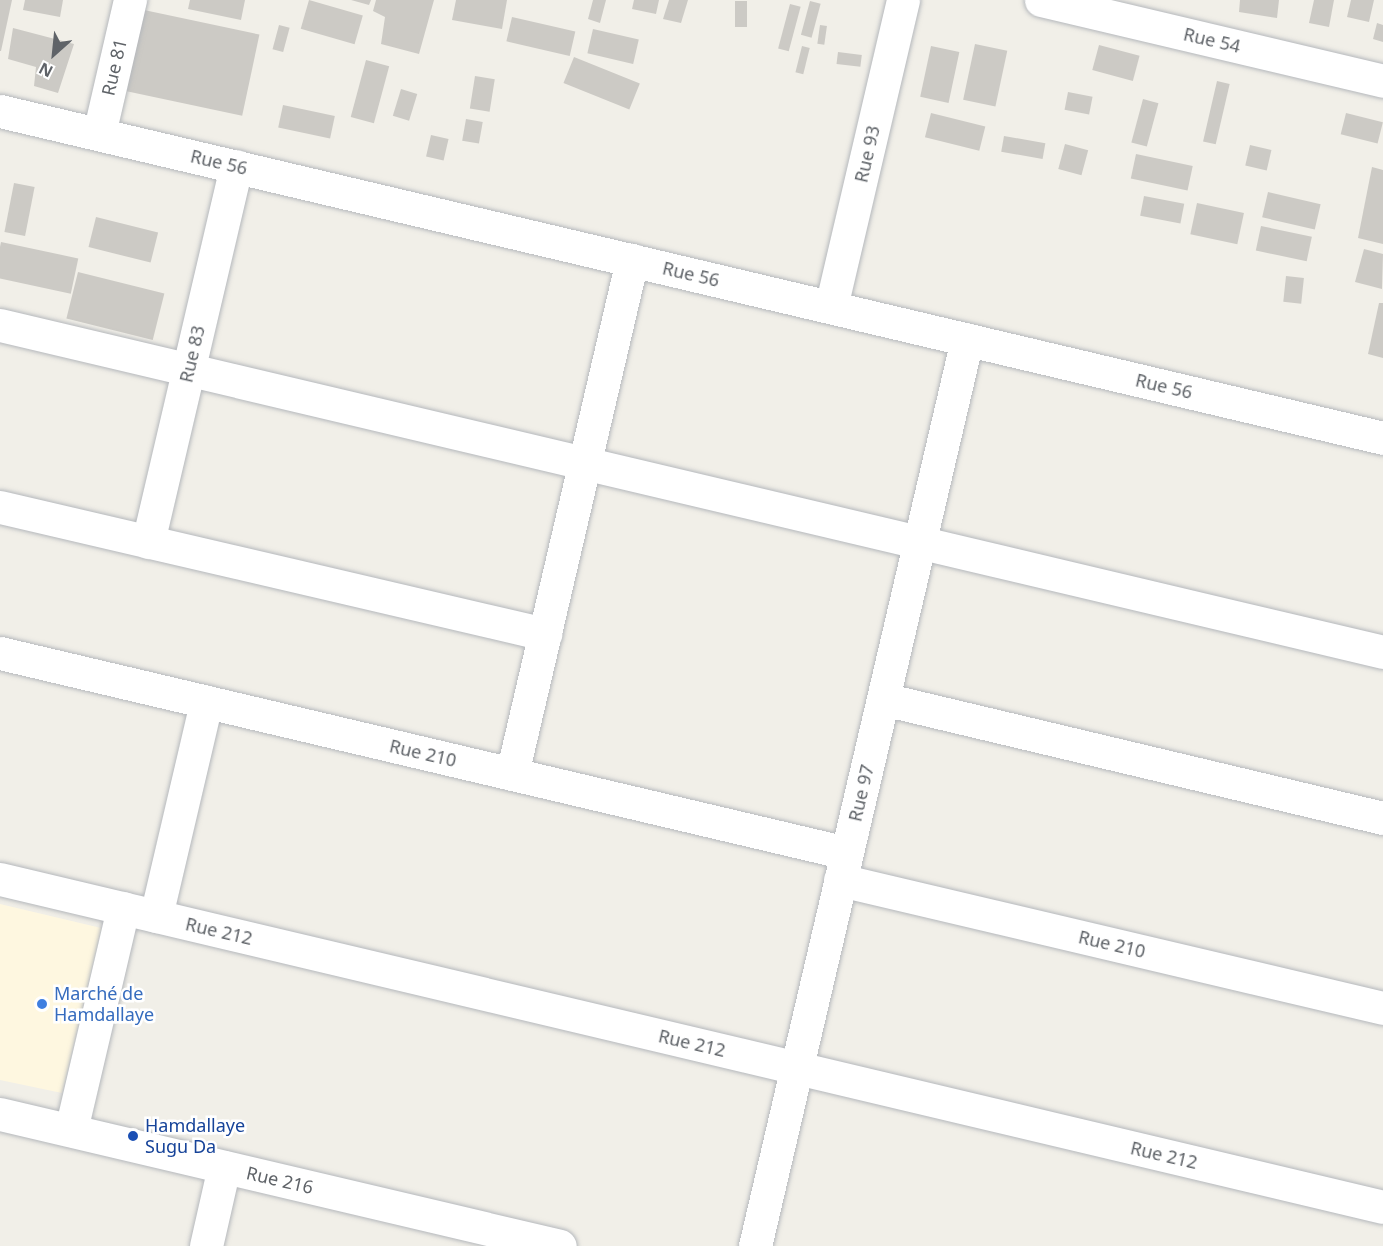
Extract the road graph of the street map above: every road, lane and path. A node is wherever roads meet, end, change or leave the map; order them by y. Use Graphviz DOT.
graph roads {
  1 [pos="130,0"];
  2 [pos="903,0"];
  3 [pos="1041,0"];
  4 [pos="1383,81"];
  5 [pos="0,111"];
  6 [pos="99,134"];
  7 [pos="236,166"];
  8 [pos="632,260"];
  9 [pos="831,307"];
  10 [pos="0,325"];
  11 [pos="967,339"];
  12 [pos="188,370"];
  13 [pos="1383,438"];
  14 [pos="585,464"];
  15 [pos="0,507"];
  16 [pos="148,542"];
  17 [pos="920,543"];
  18 [pos="545,634"];
  19 [pos="1383,652"];
  20 [pos="0,653"];
  21 [pos="883,699"];
  22 [pos="206,702"];
  23 [pos="512,774"];
  24 [pos="1383,818"];
  25 [pos="844,867"];
  26 [pos="0,879"];
  27 [pos="123,908"];
  28 [pos="156,916"];
  29 [pos="1383,1008"];
  30 [pos="797,1067"];
  31 [pos="0,1114"];
  32 [pos="71,1130"];
  33 [pos="224,1167"];
  34 [pos="1383,1206"];
  35 [pos="206,1246"];
  36 [pos="560,1246"];
  37 [pos="755,1246"];
  1 -- 6 [label="street, Rue 81"];
  2 -- 9 [label="street, Rue 93"];
  3 -- 4 [label="street, Rue 54"];
  5 -- 6 [label="street, Rue 56"];
  6 -- 7 [label="street, Rue 56"];
  7 -- 8 [label="street, Rue 56"];
  7 -- 12 [label="street, Rue 83"];
  8 -- 9 [label="street, Rue 56"];
  8 -- 14 [label="street"];
  9 -- 11 [label="street, Rue 56"];
  10 -- 12 [label="street"];
  11 -- 13 [label="street, Rue 56"];
  11 -- 17 [label="street, Rue 97"];
  12 -- 14 [label="street"];
  12 -- 16 [label="street, Rue 83"];
  14 -- 17 [label="street"];
  14 -- 18 [label="street"];
  15 -- 16 [label="street"];
  16 -- 18 [label="street"];
  17 -- 19 [label="street"];
  17 -- 21 [label="street, Rue 97"];
  18 -- 23 [label="street"];
  20 -- 22 [label="street, Rue 210"];
  21 -- 24 [label="street"];
  21 -- 25 [label="street, Rue 97"];
  22 -- 23 [label="street, Rue 210"];
  22 -- 28 [label="street"];
  23 -- 25 [label="street, Rue 210"];
  25 -- 29 [label="street, Rue 210"];
  25 -- 30 [label="street, Rue 97"];
  26 -- 27 [label="street, Rue 212"];
  27 -- 28 [label="street, Rue 212"];
  27 -- 32 [label="street"];
  28 -- 30 [label="street, Rue 212"];
  30 -- 34 [label="street, Rue 212"];
  30 -- 37 [label="street, Rue 97"];
  31 -- 32 [label="street, Rue 216"];
  32 -- 33 [label="street, Rue 216"];
  33 -- 35 [label="street"];
  33 -- 36 [label="street, Rue 216"];
}
